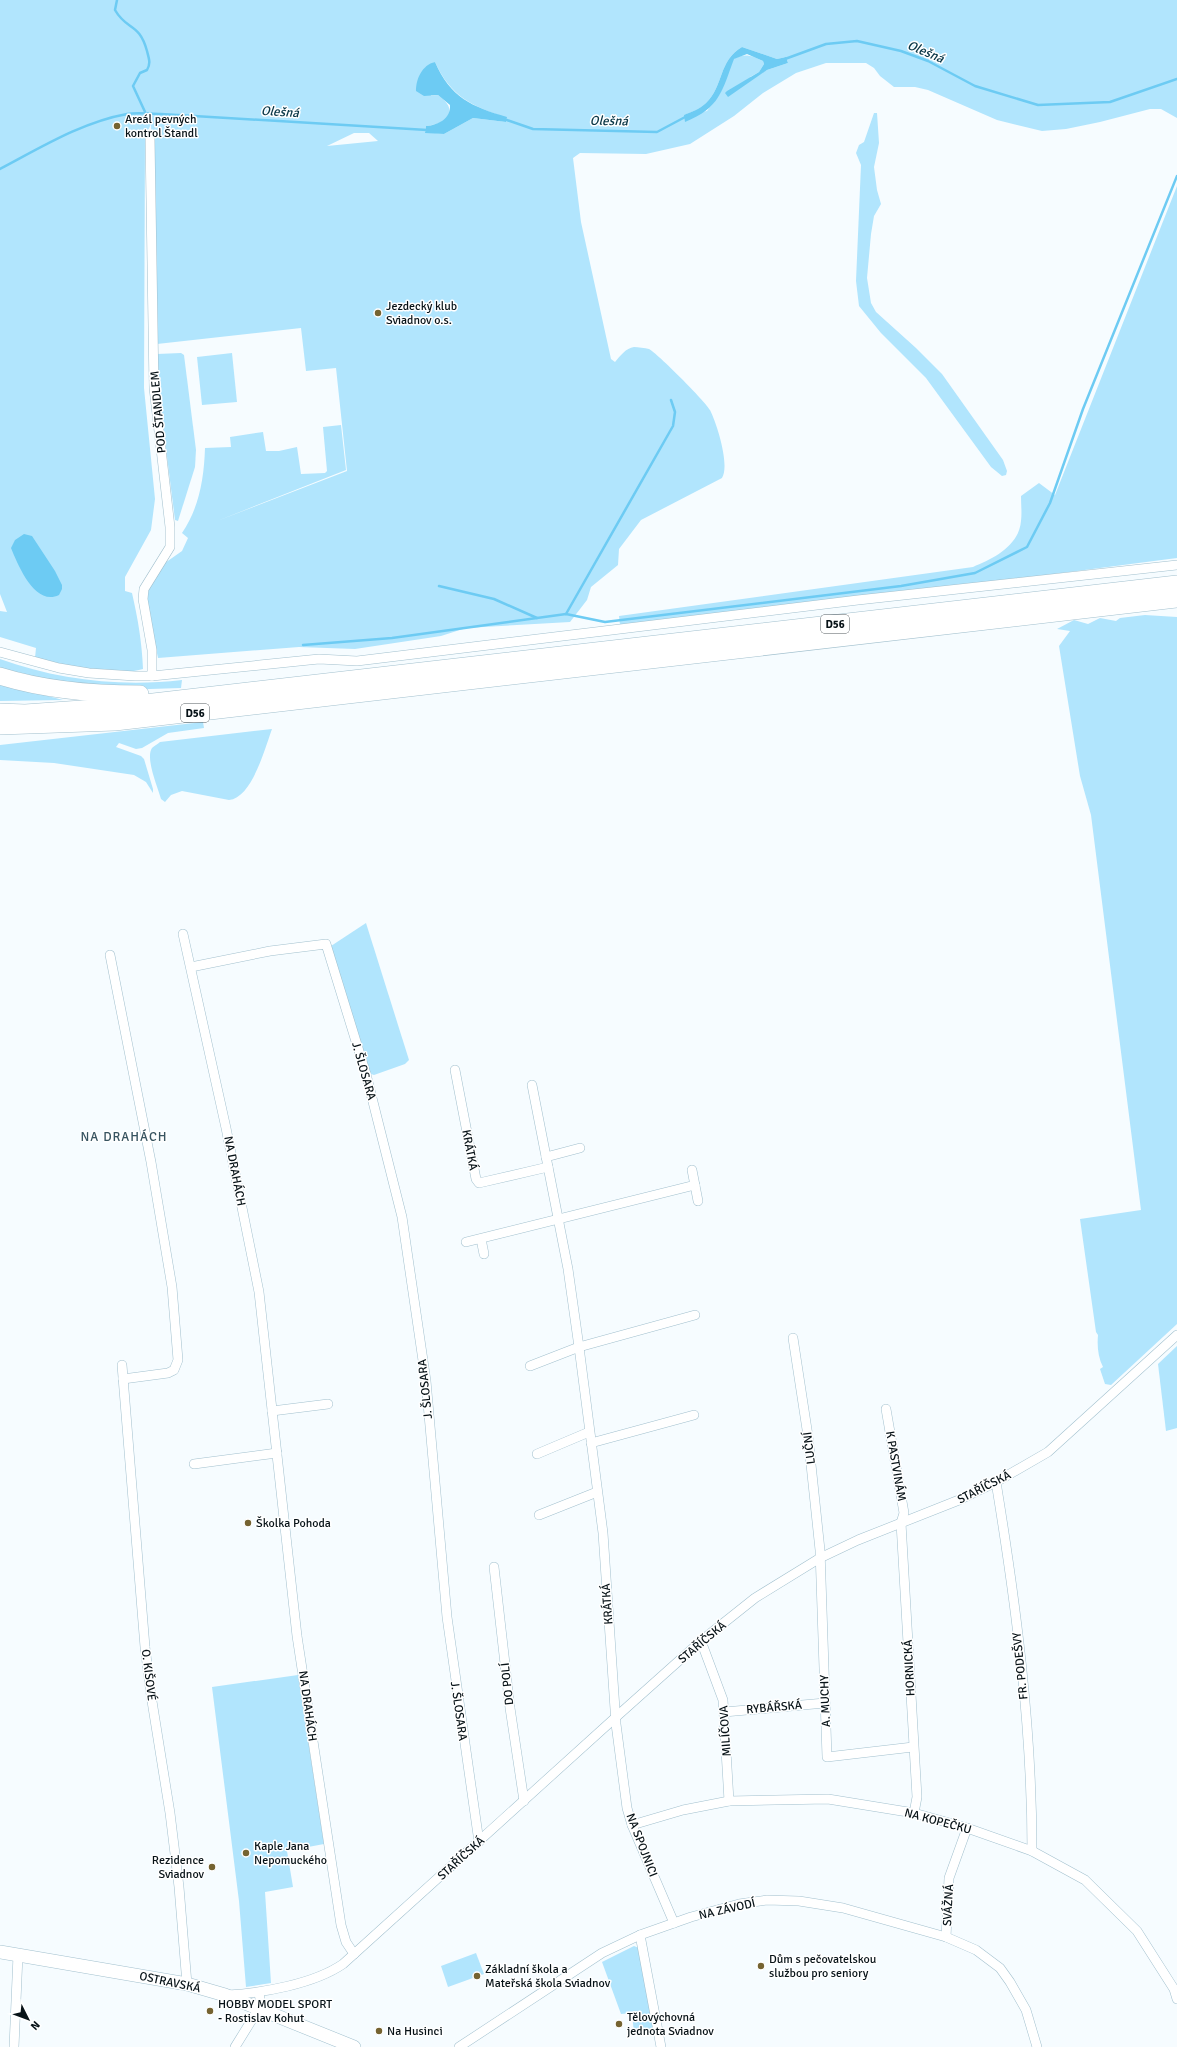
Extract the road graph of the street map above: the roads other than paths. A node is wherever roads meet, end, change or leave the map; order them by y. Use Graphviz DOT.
graph roads {
  1 [pos="150,139"];
  2 [pos="1177,565"];
  3 [pos="1177,584"];
  4 [pos="1177,599"];
  5 [pos="0,652"];
  6 [pos="0,676"];
  7 [pos="152,676"];
  8 [pos="244,692"];
  9 [pos="0,712"];
  10 [pos="0,727"];
  11 [pos="184,934"];
  12 [pos="110,955"];
  13 [pos="191,967"];
  14 [pos="455,1070"];
  15 [pos="532,1085"];
  16 [pos="580,1148"];
  17 [pos="546,1157"];
  18 [pos="548,1167"];
  19 [pos="692,1170"];
  20 [pos="695,1185"];
  21 [pos="698,1201"];
  22 [pos="558,1219"];
  23 [pos="481,1239"];
  24 [pos="466,1242"];
  25 [pos="484,1254"];
  26 [pos="695,1315"];
  27 [pos="1177,1335"];
  28 [pos="793,1338"];
  29 [pos="579,1346"];
  30 [pos="122,1365"];
  31 [pos="530,1366"];
  32 [pos="123,1379"];
  33 [pos="328,1404"];
  34 [pos="886,1409"];
  35 [pos="272,1411"];
  36 [pos="694,1416"];
  37 [pos="589,1432"];
  38 [pos="591,1444"];
  39 [pos="277,1453"];
  40 [pos="537,1454"];
  41 [pos="194,1464"];
  42 [pos="996,1482"];
  43 [pos="597,1492"];
  44 [pos="539,1515"];
  45 [pos="901,1524"];
  46 [pos="820,1558"];
  47 [pos="494,1567"];
  48 [pos="701,1641"];
  49 [pos="825,1703"];
  50 [pos="724,1712"];
  51 [pos="616,1717"];
  52 [pos="913,1748"];
  53 [pos="729,1800"];
  54 [pos="524,1801"];
  55 [pos="914,1813"];
  56 [pos="632,1825"];
  57 [pos="967,1828"];
  58 [pos="479,1842"];
  59 [pos="1032,1851"];
  60 [pos="674,1923"];
  61 [pos="640,1934"];
  62 [pos="946,1937"];
  63 [pos="0,1952"];
  64 [pos="354,1954"];
  65 [pos="18,1955"];
  66 [pos="187,1984"];
  67 [pos="259,1993"];
  68 [pos="225,1995"];
  69 [pos="1177,1999"];
  70 [pos="258,2009"];
  71 [pos="14,2047"];
  72 [pos="235,2047"];
  73 [pos="354,2047"];
  74 [pos="459,2047"];
  75 [pos="661,2047"];
  76 [pos="1037,2047"];
  1 -- 7 [label="street, POD ŠTANDLEM"];
  2 -- 7 [label="street"];
  3 -- 8 [label="highway, D56"];
  4 -- 10 [label="highway, D56"];
  5 -- 7 [label="street"];
  6 -- 8 [label="highway"];
  8 -- 9 [label="highway, D56"];
  11 -- 13 [label="street, NA DRAHÁCH"];
  12 -- 32 [label="street"];
  13 -- 35 [label="street, NA DRAHÁCH"];
  13 -- 58 [label="street, J. ŠLOSARA"];
  14 -- 18 [label="street, KRÁTKÁ"];
  15 -- 17 [label="street, KRÁTKÁ"];
  16 -- 17 [label="street"];
  17 -- 18 [label="street, KRÁTKÁ"];
  18 -- 22 [label="street, KRÁTKÁ"];
  19 -- 20 [label="street"];
  20 -- 21 [label="street"];
  20 -- 22 [label="street"];
  22 -- 23 [label="street"];
  22 -- 29 [label="street, KRÁTKÁ"];
  23 -- 24 [label="street"];
  23 -- 25 [label="street"];
  26 -- 29 [label="street"];
  27 -- 42 [label="street, STAŘÍČSKÁ"];
  28 -- 46 [label="street, LUČNÍ"];
  29 -- 31 [label="street"];
  29 -- 37 [label="street, KRÁTKÁ"];
  30 -- 32 [label="street, O. KIŠOVÉ"];
  32 -- 66 [label="street, O. KIŠOVÉ"];
  33 -- 35 [label="street"];
  34 -- 45 [label="street, K PASTVINÁM"];
  35 -- 39 [label="street, NA DRAHÁCH"];
  36 -- 38 [label="street"];
  37 -- 38 [label="street, KRÁTKÁ"];
  37 -- 40 [label="street"];
  38 -- 43 [label="street, KRÁTKÁ"];
  39 -- 41 [label="street"];
  39 -- 64 [label="street, NA DRAHÁCH"];
  42 -- 45 [label="street, STAŘÍČSKÁ"];
  42 -- 59 [label="street, FR. PODEŠVY"];
  43 -- 44 [label="street"];
  43 -- 51 [label="street, KRÁTKÁ"];
  45 -- 46 [label="street, STAŘÍČSKÁ"];
  45 -- 52 [label="street, HORNICKÁ"];
  46 -- 48 [label="street, STAŘÍČSKÁ"];
  46 -- 49 [label="street, A. MUCHY"];
  47 -- 54 [label="street, DO POLÍ"];
  48 -- 50 [label="street, MILÍČOVA"];
  48 -- 51 [label="street, STAŘÍČSKÁ"];
  49 -- 50 [label="street, RYBÁŘSKÁ"];
  49 -- 52 [label="street, A. MUCHY"];
  50 -- 53 [label="street, MILÍČOVA"];
  51 -- 54 [label="street, STAŘÍČSKÁ"];
  51 -- 56 [label="street, NA SPOJNICI"];
  52 -- 55 [label="street, HORNICKÁ"];
  53 -- 55 [label="street, NA KOPEČKU"];
  53 -- 56 [label="street, NA KOPEČKU"];
  54 -- 58 [label="street, STAŘÍČSKÁ"];
  55 -- 57 [label="street, NA KOPEČKU"];
  56 -- 60 [label="street, NA SPOJNICI"];
  57 -- 59 [label="street, NA KOPEČKU"];
  57 -- 62 [label="street, SVÁŽNÁ"];
  58 -- 64 [label="street, STAŘÍČSKÁ"];
  59 -- 69 [label="street, NA KOPEČKU"];
  60 -- 61 [label="street, NA ZÁVODÍ"];
  60 -- 62 [label="street, NA ZÁVODÍ"];
  61 -- 74 [label="street, NA ZÁVODÍ"];
  61 -- 75 [label="street"];
  62 -- 76 [label="street, NA ZÁVODÍ"];
  63 -- 65 [label="street, OSTRAVSKÁ"];
  64 -- 67 [label="street, STAŘÍČSKÁ"];
  65 -- 66 [label="street, OSTRAVSKÁ"];
  65 -- 71 [label="street"];
  66 -- 68 [label="street, OSTRAVSKÁ"];
  67 -- 68 [label="street, STAŘÍČSKÁ"];
  67 -- 70 [label="street"];
  68 -- 70 [label="street, OSTRAVSKÁ"];
  70 -- 72 [label="street"];
  70 -- 73 [label="street, OSTRAVSKÁ"];
}
